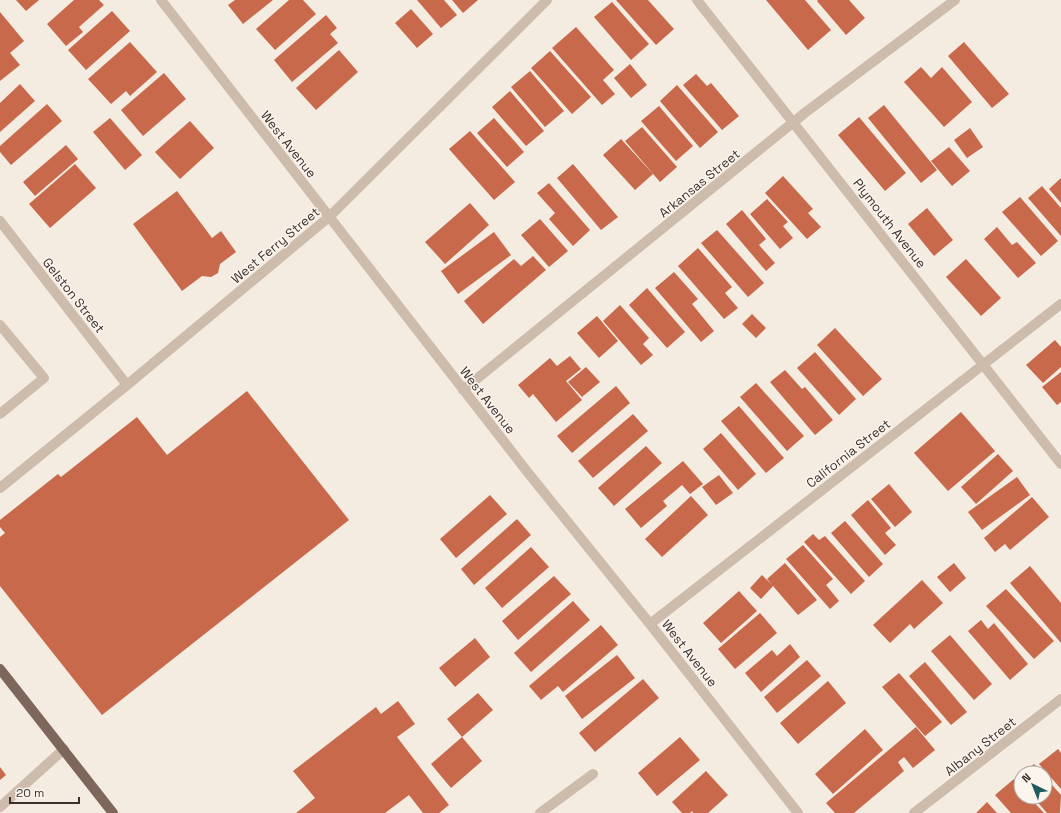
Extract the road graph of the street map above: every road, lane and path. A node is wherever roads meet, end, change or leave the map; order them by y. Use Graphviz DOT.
graph roads {
  1 [pos="161,0"];
  2 [pos="547,0"];
  3 [pos="697,0"];
  4 [pos="954,0"];
  5 [pos="794,122"];
  6 [pos="329,217"];
  7 [pos="0,221"];
  8 [pos="1061,304"];
  9 [pos="0,325"];
  10 [pos="983,364"];
  11 [pos="127,385"];
  12 [pos="463,390"];
  13 [pos="0,414"];
  14 [pos="1061,464"];
  15 [pos="0,488"];
  16 [pos="650,624"];
  17 [pos="0,670"];
  18 [pos="1061,699"];
  19 [pos="64,749"];
  20 [pos="593,774"];
  21 [pos="0,807"];
  22 [pos="113,813"];
  23 [pos="540,813"];
  24 [pos="798,813"];
  25 [pos="914,813"];
  1 -- 6 [label="street, West Avenue"];
  2 -- 6 [label="street, West Ferry Street"];
  3 -- 5 [label="street, Plymouth Avenue"];
  4 -- 5 [label="street, Arkansas Street"];
  5 -- 10 [label="street, Plymouth Avenue"];
  5 -- 12 [label="street, Arkansas Street"];
  6 -- 11 [label="street, West Ferry Street"];
  6 -- 12 [label="street, West Avenue"];
  7 -- 11 [label="street, Gelston Street"];
  8 -- 10 [label="street, California Street"];
  9 -- 13 [label="street"];
  10 -- 14 [label="street, Plymouth Avenue"];
  10 -- 16 [label="street, California Street"];
  11 -- 15 [label="street, West Ferry Street"];
  12 -- 16 [label="street, West Avenue"];
  16 -- 24 [label="street, West Avenue"];
  17 -- 19 [label="main road"];
  18 -- 25 [label="street, Albany Street"];
  19 -- 21 [label="street"];
  19 -- 22 [label="main road"];
  20 -- 23 [label="street"];
}
